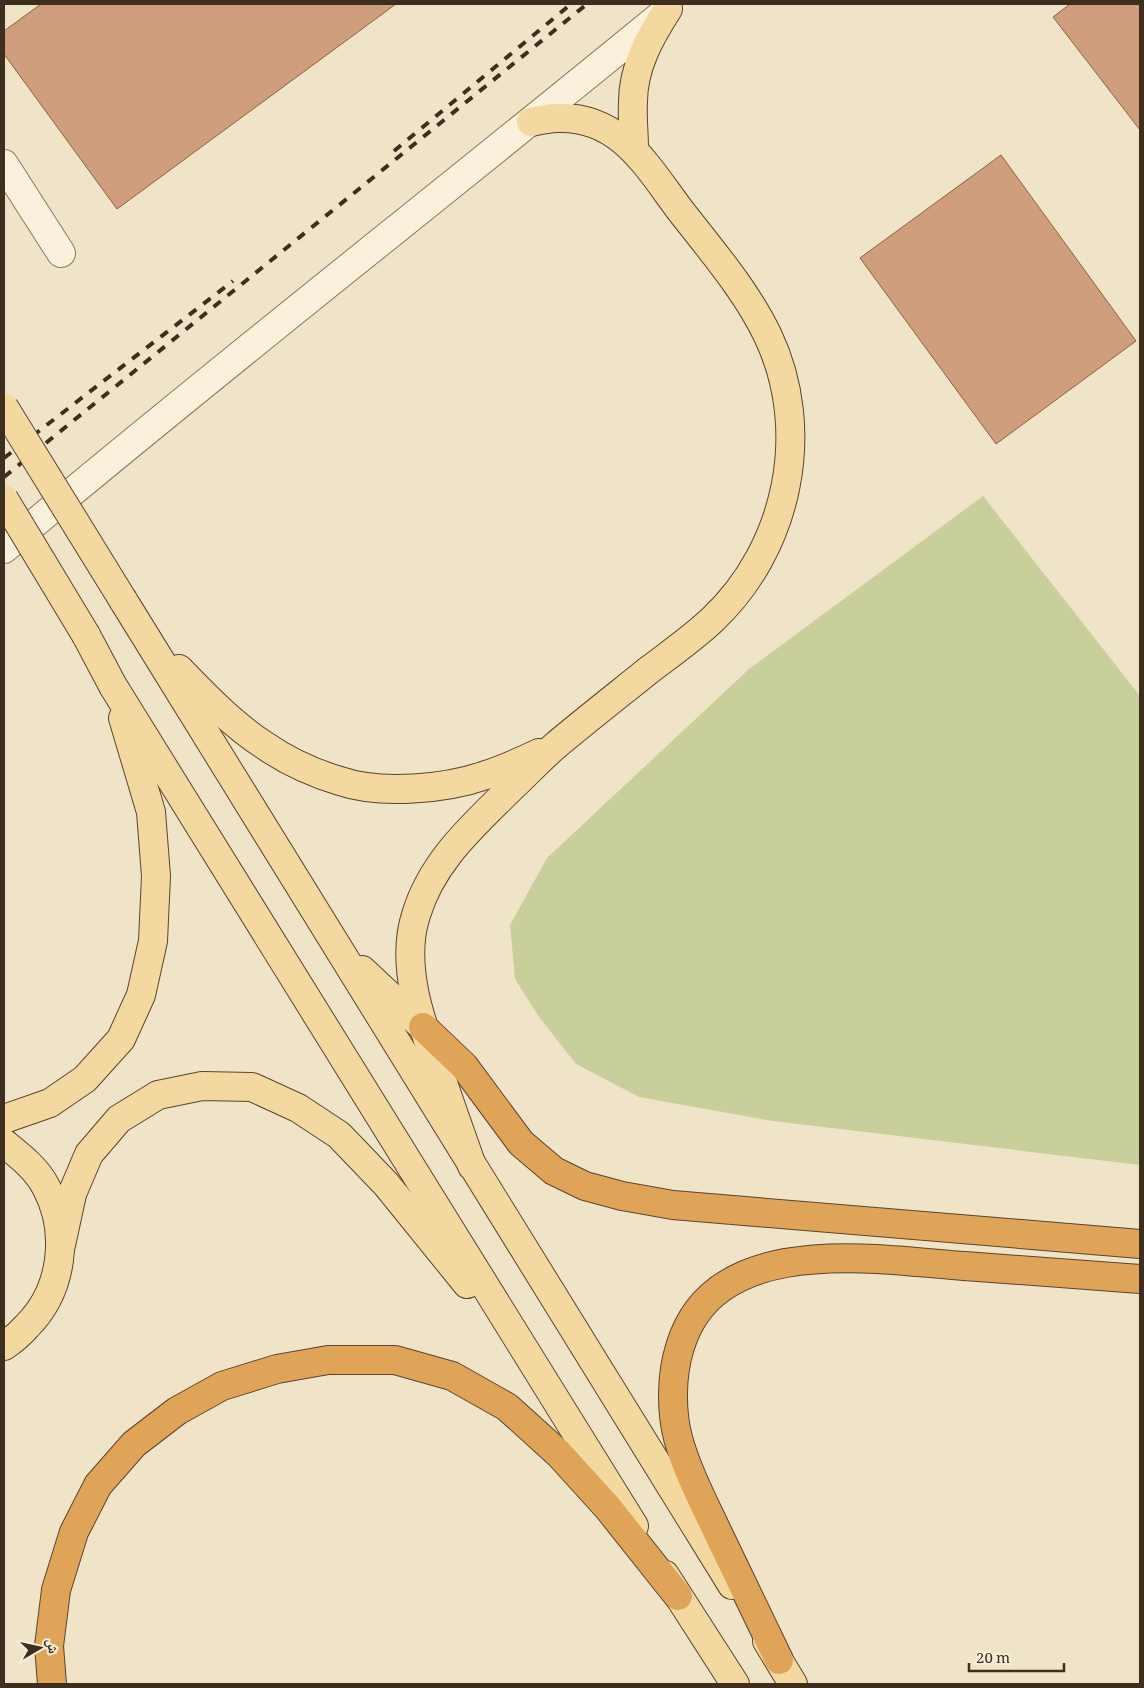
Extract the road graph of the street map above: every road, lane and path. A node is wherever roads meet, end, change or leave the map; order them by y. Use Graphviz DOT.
graph roads {
  1 [pos="672,6"];
  2 [pos="531,122"];
  3 [pos="634,148"];
  4 [pos="4,164"];
  5 [pos="61,253"];
  6 [pos="4,407"];
  7 [pos="4,499"];
  8 [pos="4,550"];
  9 [pos="142,631"];
  10 [pos="114,686"];
  11 [pos="552,748"];
  12 [pos="337,946"];
  13 [pos="423,1027"];
  14 [pos="4,1119"];
  15 [pos="4,1143"];
  16 [pos="472,1166"];
  17 [pos="1140,1244"];
  18 [pos="61,1245"];
  19 [pos="1140,1280"];
  20 [pos="4,1346"];
  21 [pos="536,1368"];
  22 [pos="678,1596"];
  23 [pos="779,1660"];
  24 [pos="52,1684"];
  25 [pos="735,1684"];
  26 [pos="794,1684"];
  1 -- 2 [label="street"];
  1 -- 3 [label="main road"];
  2 -- 3 [label="main road"];
  2 -- 8 [label="street"];
  3 -- 11 [label="main road"];
  4 -- 5 [label="street"];
  6 -- 9 [label="main road, bridge"];
  7 -- 10 [label="main road, bridge"];
  9 -- 11 [label="main road"];
  9 -- 12 [label="main road"];
  10 -- 14 [label="main road"];
  10 -- 21 [label="main road"];
  11 -- 13 [label="main road"];
  12 -- 13 [label="main road"];
  12 -- 16 [label="main road"];
  13 -- 16 [label="main road"];
  13 -- 17 [label="highway"];
  15 -- 18 [label="main road"];
  16 -- 23 [label="main road"];
  18 -- 20 [label="main road"];
  18 -- 21 [label="main road"];
  19 -- 23 [label="highway"];
  21 -- 22 [label="main road"];
  22 -- 24 [label="highway"];
  22 -- 25 [label="main road"];
  23 -- 26 [label="main road"];
}
